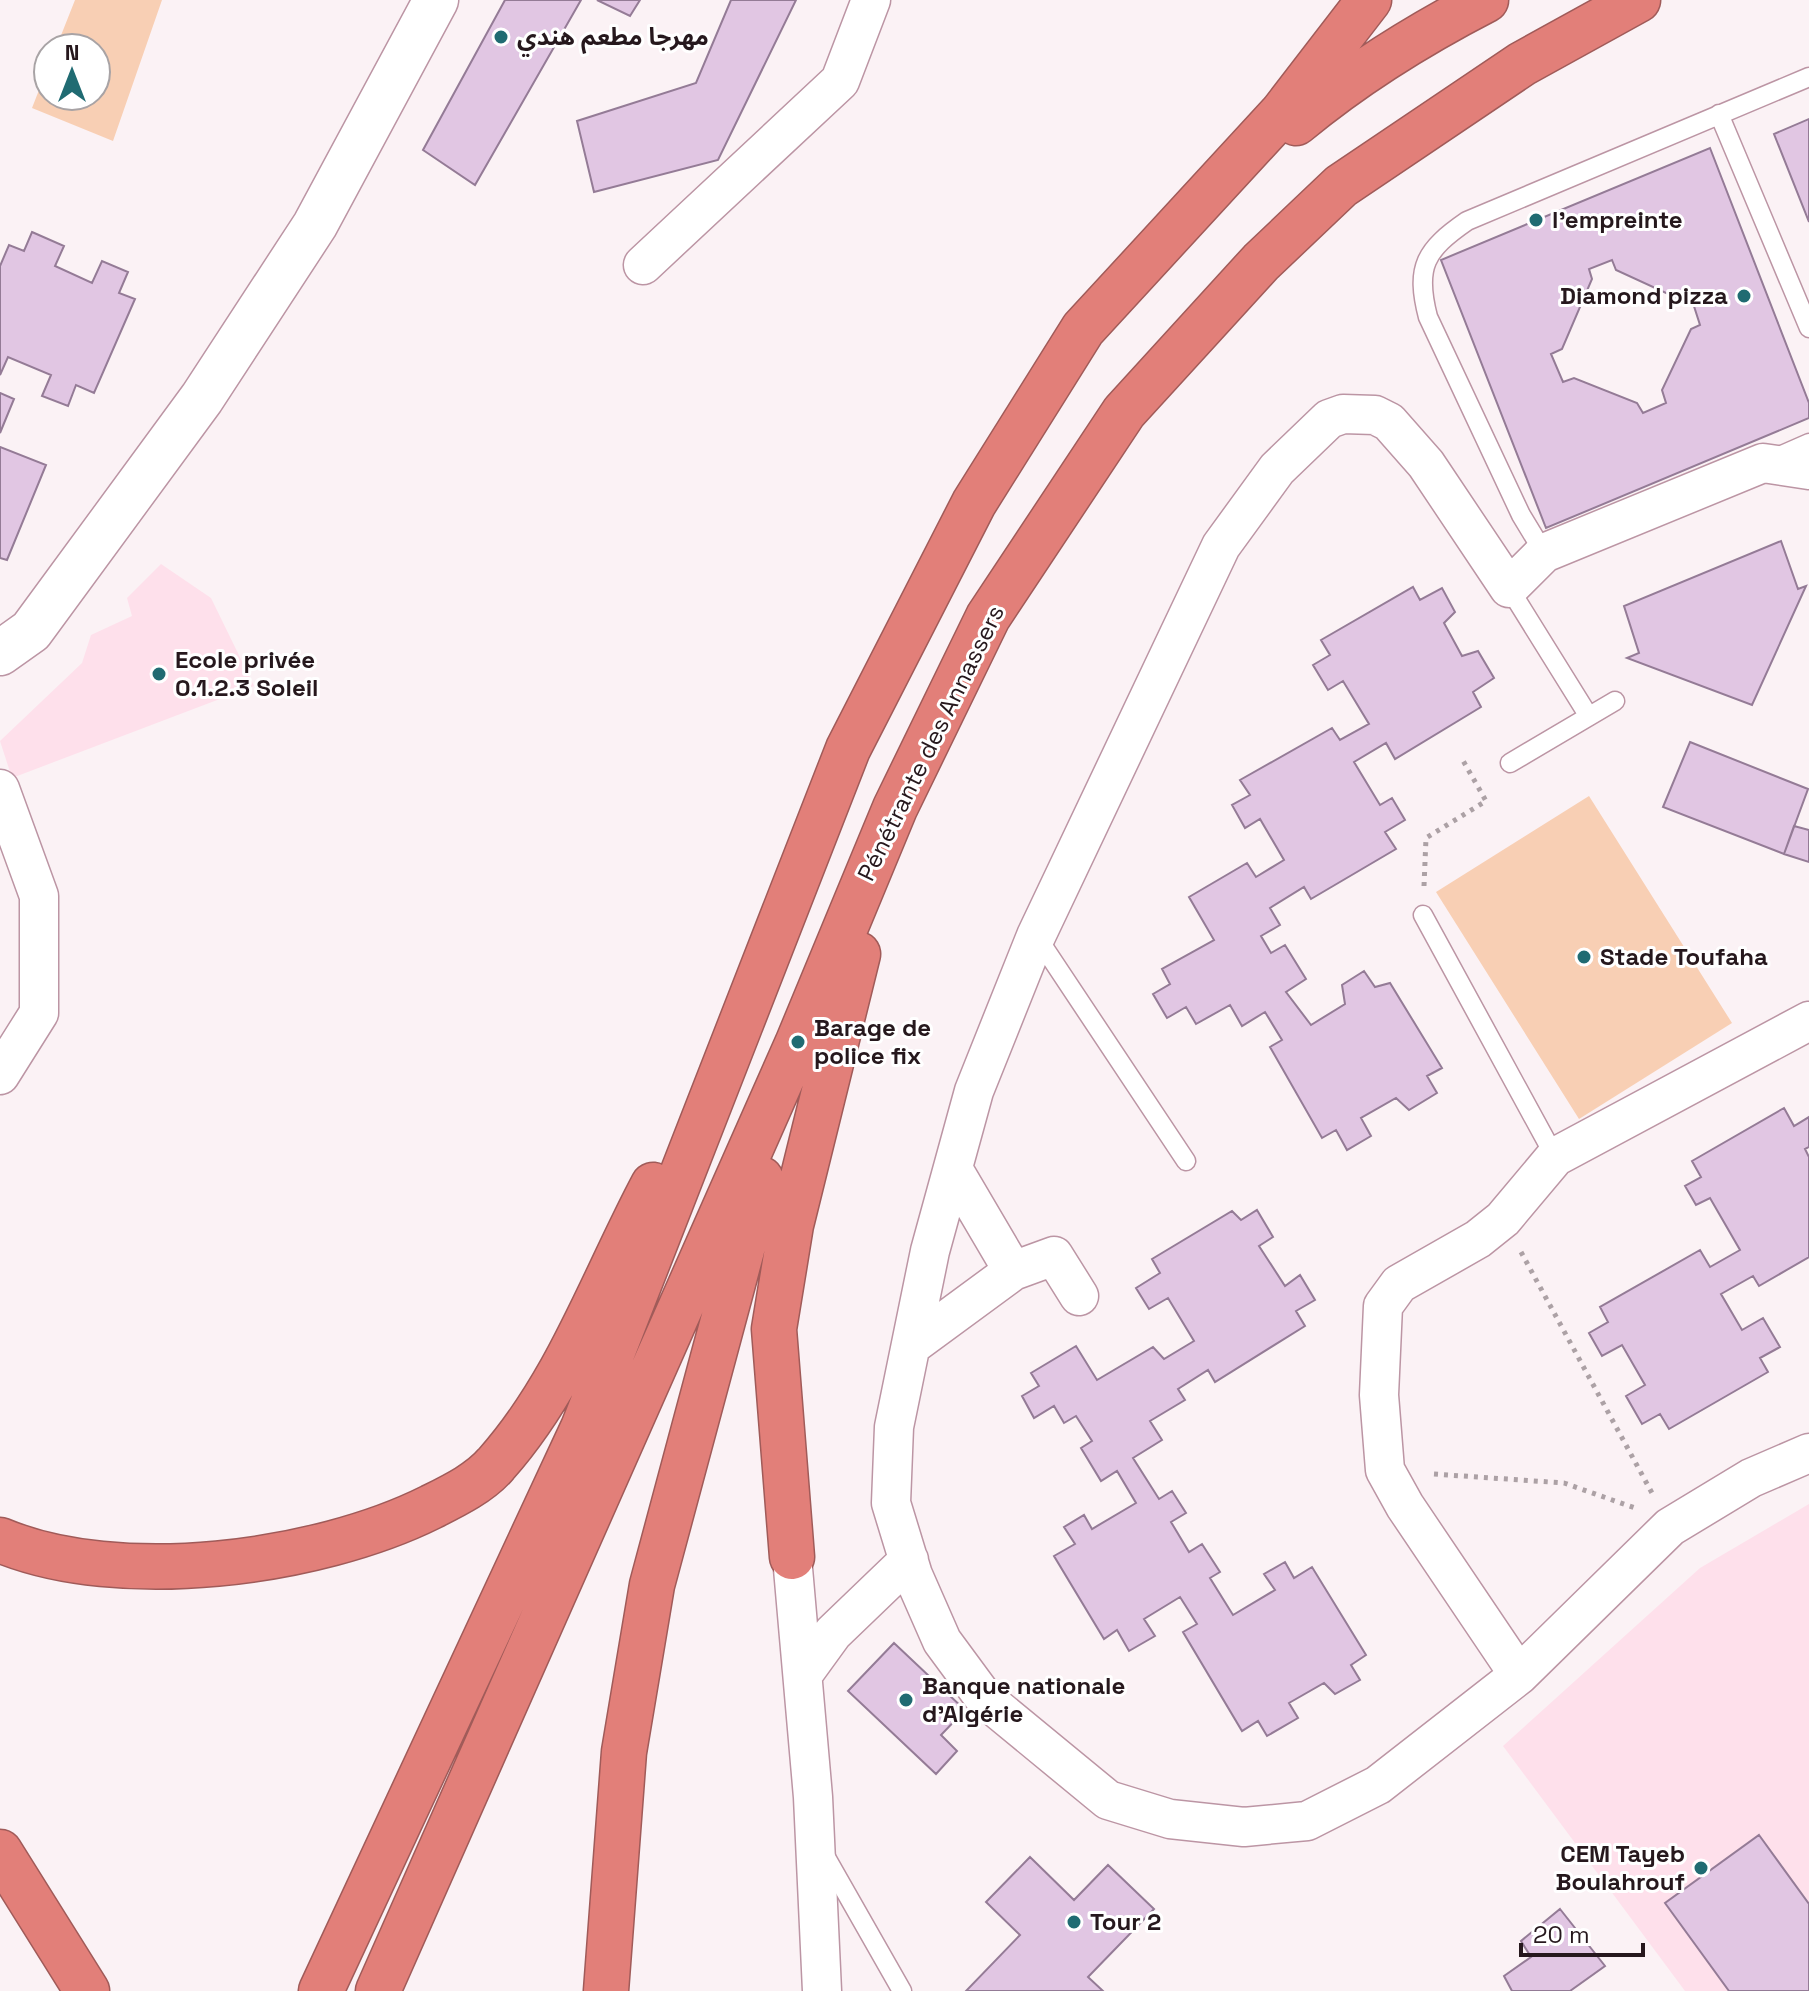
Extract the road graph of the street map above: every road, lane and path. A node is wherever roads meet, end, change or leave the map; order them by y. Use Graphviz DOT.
graph roads {
  1 [pos="436,0"];
  2 [pos="871,0"];
  3 [pos="1369,0"];
  4 [pos="1486,0"];
  5 [pos="1638,0"];
  6 [pos="1809,77"];
  7 [pos="1719,114"];
  8 [pos="1197,208"];
  9 [pos="643,265"];
  10 [pos="1809,328"];
  11 [pos="1809,443"];
  12 [pos="1763,463"];
  13 [pos="1809,470"];
  14 [pos="1544,553"];
  15 [pos="1509,588"];
  16 [pos="0,653"];
  17 [pos="1615,701"];
  18 [pos="1588,715"];
  19 [pos="1461,757"];
  20 [pos="1510,763"];
  21 [pos="0,789"];
  22 [pos="895,808"];
  23 [pos="1423,915"];
  24 [pos="1036,936"];
  25 [pos="1809,1021"];
  26 [pos="798,1042"];
  27 [pos="0,1075"];
  28 [pos="724,1076"];
  29 [pos="1555,1157"];
  30 [pos="1186,1161"];
  31 [pos="953,1169"];
  32 [pos="1503,1219"];
  33 [pos="1013,1271"];
  34 [pos="1079,1296"];
  35 [pos="911,1346"];
  36 [pos="1809,1453"];
  37 [pos="1385,1470"];
  38 [pos="1670,1527"];
  39 [pos="0,1540"];
  40 [pos="792,1557"];
  41 [pos="909,1560"];
  42 [pos="804,1673"];
  43 [pos="1519,1675"];
  44 [pos="812,1834"];
  45 [pos="0,1852"];
  46 [pos="87,1991"];
  47 [pos="321,1991"];
  48 [pos="378,1991"];
  49 [pos="606,1991"];
  50 [pos="822,1991"];
  51 [pos="902,1991"];
  1 -- 16 [label="street"];
  2 -- 9 [label="street"];
  3 -- 8 [label="highway"];
  4 -- 8 [label="highway"];
  5 -- 22 [label="highway, Pénétrante des Annassers"];
  6 -- 7 [label="lane"];
  7 -- 10 [label="lane"];
  7 -- 14 [label="lane"];
  8 -- 28 [label="highway"];
  11 -- 12 [label="lane"];
  12 -- 13 [label="street"];
  12 -- 14 [label="street"];
  14 -- 15 [label="street"];
  15 -- 18 [label="lane"];
  15 -- 24 [label="street"];
  17 -- 18 [label="lane"];
  18 -- 20 [label="lane"];
  19 -- 23 [label="path"];
  21 -- 27 [label="street"];
  22 -- 26 [label="highway, Pénétrante des Annassers"];
  22 -- 40 [label="highway"];
  23 -- 29 [label="lane"];
  24 -- 30 [label="lane"];
  24 -- 31 [label="street"];
  25 -- 29 [label="street"];
  26 -- 48 [label="highway"];
  26 -- 49 [label="highway"];
  28 -- 39 [label="highway"];
  28 -- 47 [label="highway"];
  29 -- 32 [label="street"];
  31 -- 33 [label="street"];
  31 -- 35 [label="street"];
  32 -- 37 [label="street"];
  32 -- 38 [label="path"];
  33 -- 34 [label="street"];
  33 -- 35 [label="street"];
  35 -- 41 [label="street"];
  36 -- 38 [label="street"];
  37 -- 38 [label="path"];
  37 -- 43 [label="street"];
  38 -- 43 [label="street"];
  40 -- 42 [label="street"];
  41 -- 42 [label="street"];
  41 -- 43 [label="street"];
  42 -- 44 [label="street"];
  44 -- 50 [label="street"];
  44 -- 51 [label="lane"];
  45 -- 46 [label="highway"];
}
